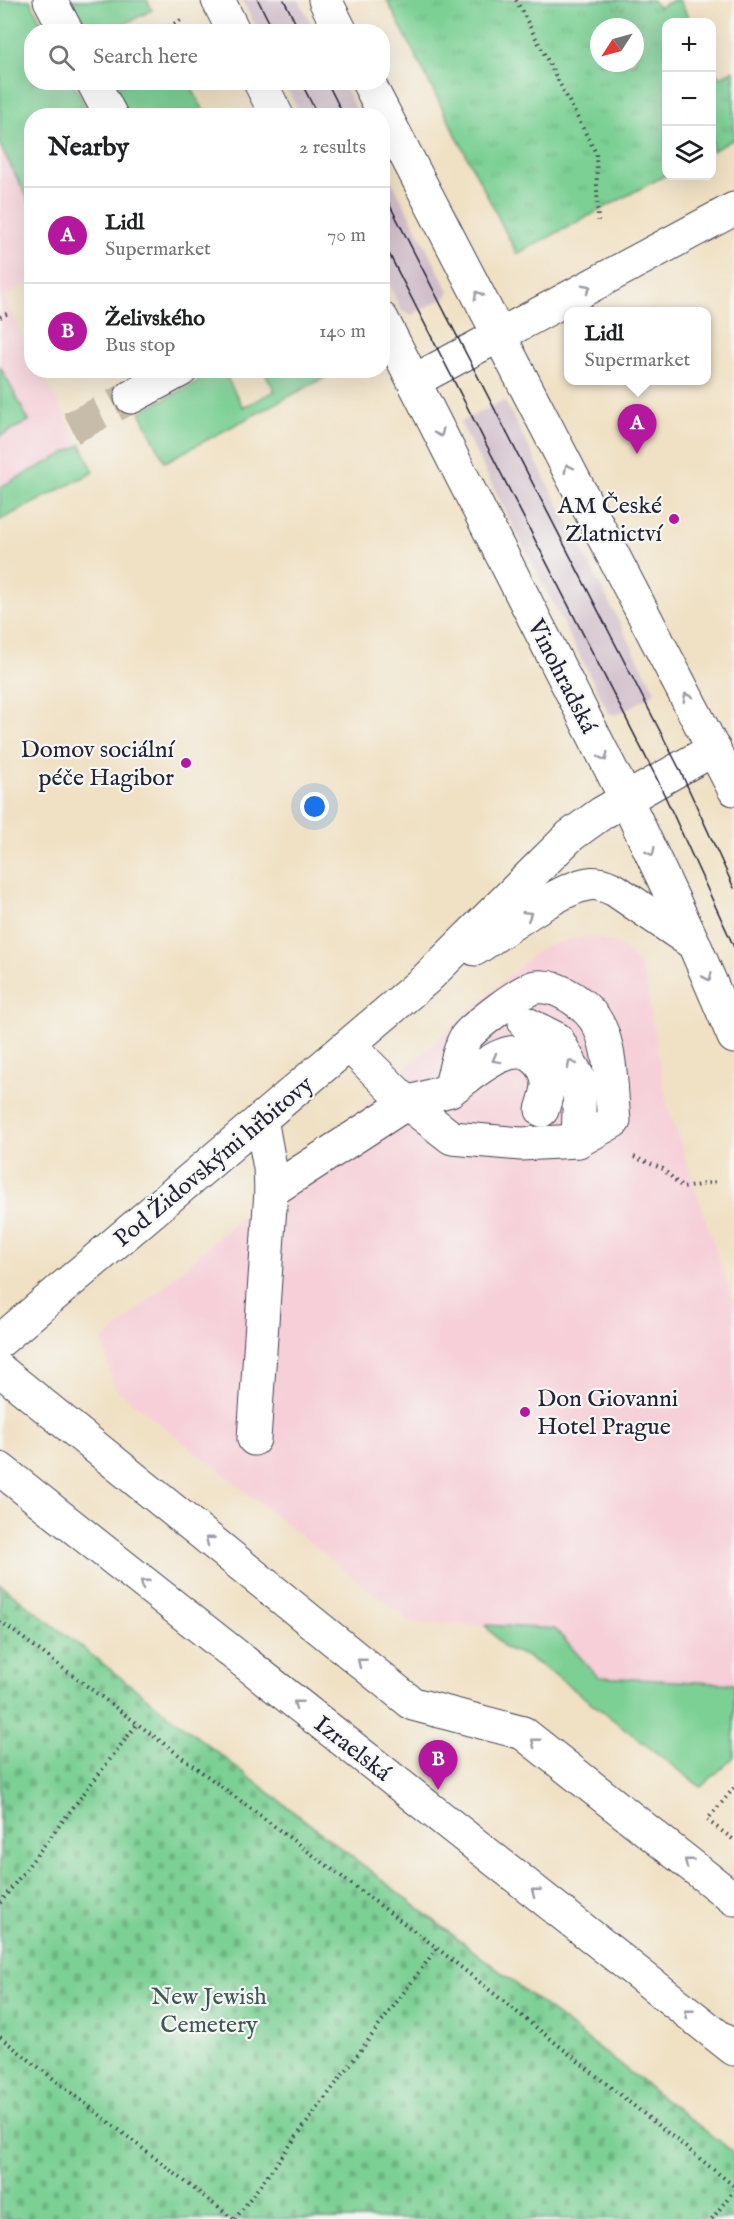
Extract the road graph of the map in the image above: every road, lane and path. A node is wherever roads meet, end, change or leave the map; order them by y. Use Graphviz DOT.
graph roads {
  1 [pos="50,0"];
  2 [pos="218,0"];
  3 [pos="325,0"];
  4 [pos="516,0"];
  5 [pos="183,19"];
  6 [pos="63,24"];
  7 [pos="173,24"];
  8 [pos="230,24"];
  9 [pos="337,24"];
  10 [pos="97,90"];
  11 [pos="264,90"];
  12 [pos="372,90"];
  13 [pos="107,108"];
  14 [pos="273,108"];
  15 [pos="381,108"];
  16 [pos="390,124"];
  17 [pos="734,210"];
  18 [pos="598,221"];
  19 [pos="11,312"];
  20 [pos="0,317"];
  21 [pos="390,334"];
  22 [pos="499,335"];
  23 [pos="166,378"];
  24 [pos="414,381"];
  25 [pos="131,397"];
  26 [pos="714,749"];
  27 [pos="734,789"];
  28 [pos="626,799"];
  29 [pos="694,944"];
  30 [pos="425,980"];
  31 [pos="730,1020"];
  32 [pos="525,1023"];
  33 [pos="349,1045"];
  34 [pos="450,1090"];
  35 [pos="407,1103"];
  36 [pos="542,1110"];
  37 [pos="261,1119"];
  38 [pos="578,1141"];
  39 [pos="272,1191"];
  40 [pos="0,1341"];
  41 [pos="0,1370"];
  42 [pos="254,1439"];
  43 [pos="0,1469"];
  44 [pos="0,1621"];
  45 [pos="137,1724"];
  46 [pos="734,1788"];
  47 [pos="734,1840"];
  48 [pos="734,1899"];
  49 [pos="0,1903"];
  50 [pos="437,1948"];
  51 [pos="0,2037"];
  52 [pos="734,2049"];
  53 [pos="734,2188"];
  54 [pos="234,2219"];
  55 [pos="712,2219"];
  1 -- 6 [label="main road"];
  2 -- 8 [label="main road"];
  3 -- 9 [label="main road"];
  4 -- 18 [label="path"];
  5 -- 7 [label="path"];
  10 -- 13 [label="main road"];
  11 -- 14 [label="main road"];
  15 -- 12 [label="main road, one-way"];
  22 -- 16 [label="main road, one-way"];
  22 -- 17 [label="main road, one-way"];
  19 -- 20 [label="path"];
  21 -- 24 [label="main road, Vinohradská"];
  22 -- 24 [label="main road"];
  26 -- 22 [label="main road, one-way"];
  23 -- 25 [label="main road"];
  24 -- 28 [label="main road, Vinohradská, one-way"];
  26 -- 27 [label="main road"];
  26 -- 28 [label="main road, Pod Židovskými hřbitovy"];
  28 -- 29 [label="main road, Vinohradská, one-way"];
  28 -- 30 [label="main road, Pod Židovskými hřbitovy"];
  30 -- 29 [label="main road, Pod Židovskými hřbitovy, one-way"];
  29 -- 31 [label="main road, Vinohradská, one-way"];
  30 -- 33 [label="main road, Pod Židovskými hřbitovy"];
  38 -- 32 [label="main road, one-way"];
  33 -- 35 [label="main road"];
  33 -- 37 [label="main road, Pod Židovskými hřbitovy"];
  34 -- 35 [label="main road"];
  36 -- 34 [label="main road, one-way"];
  34 -- 38 [label="main road"];
  35 -- 38 [label="main road"];
  35 -- 39 [label="main road"];
  37 -- 39 [label="main road"];
  37 -- 40 [label="main road, Pod Židovskými hřbitovy"];
  39 -- 42 [label="main road"];
  48 -- 41 [label="main road, one-way"];
  52 -- 43 [label="main road, Izraelská, one-way"];
  44 -- 45 [label="path"];
  45 -- 49 [label="path"];
  45 -- 50 [label="path"];
  46 -- 47 [label="path"];
  50 -- 53 [label="path"];
  50 -- 54 [label="path"];
  51 -- 54 [label="path"];
  53 -- 55 [label="path"];
}
